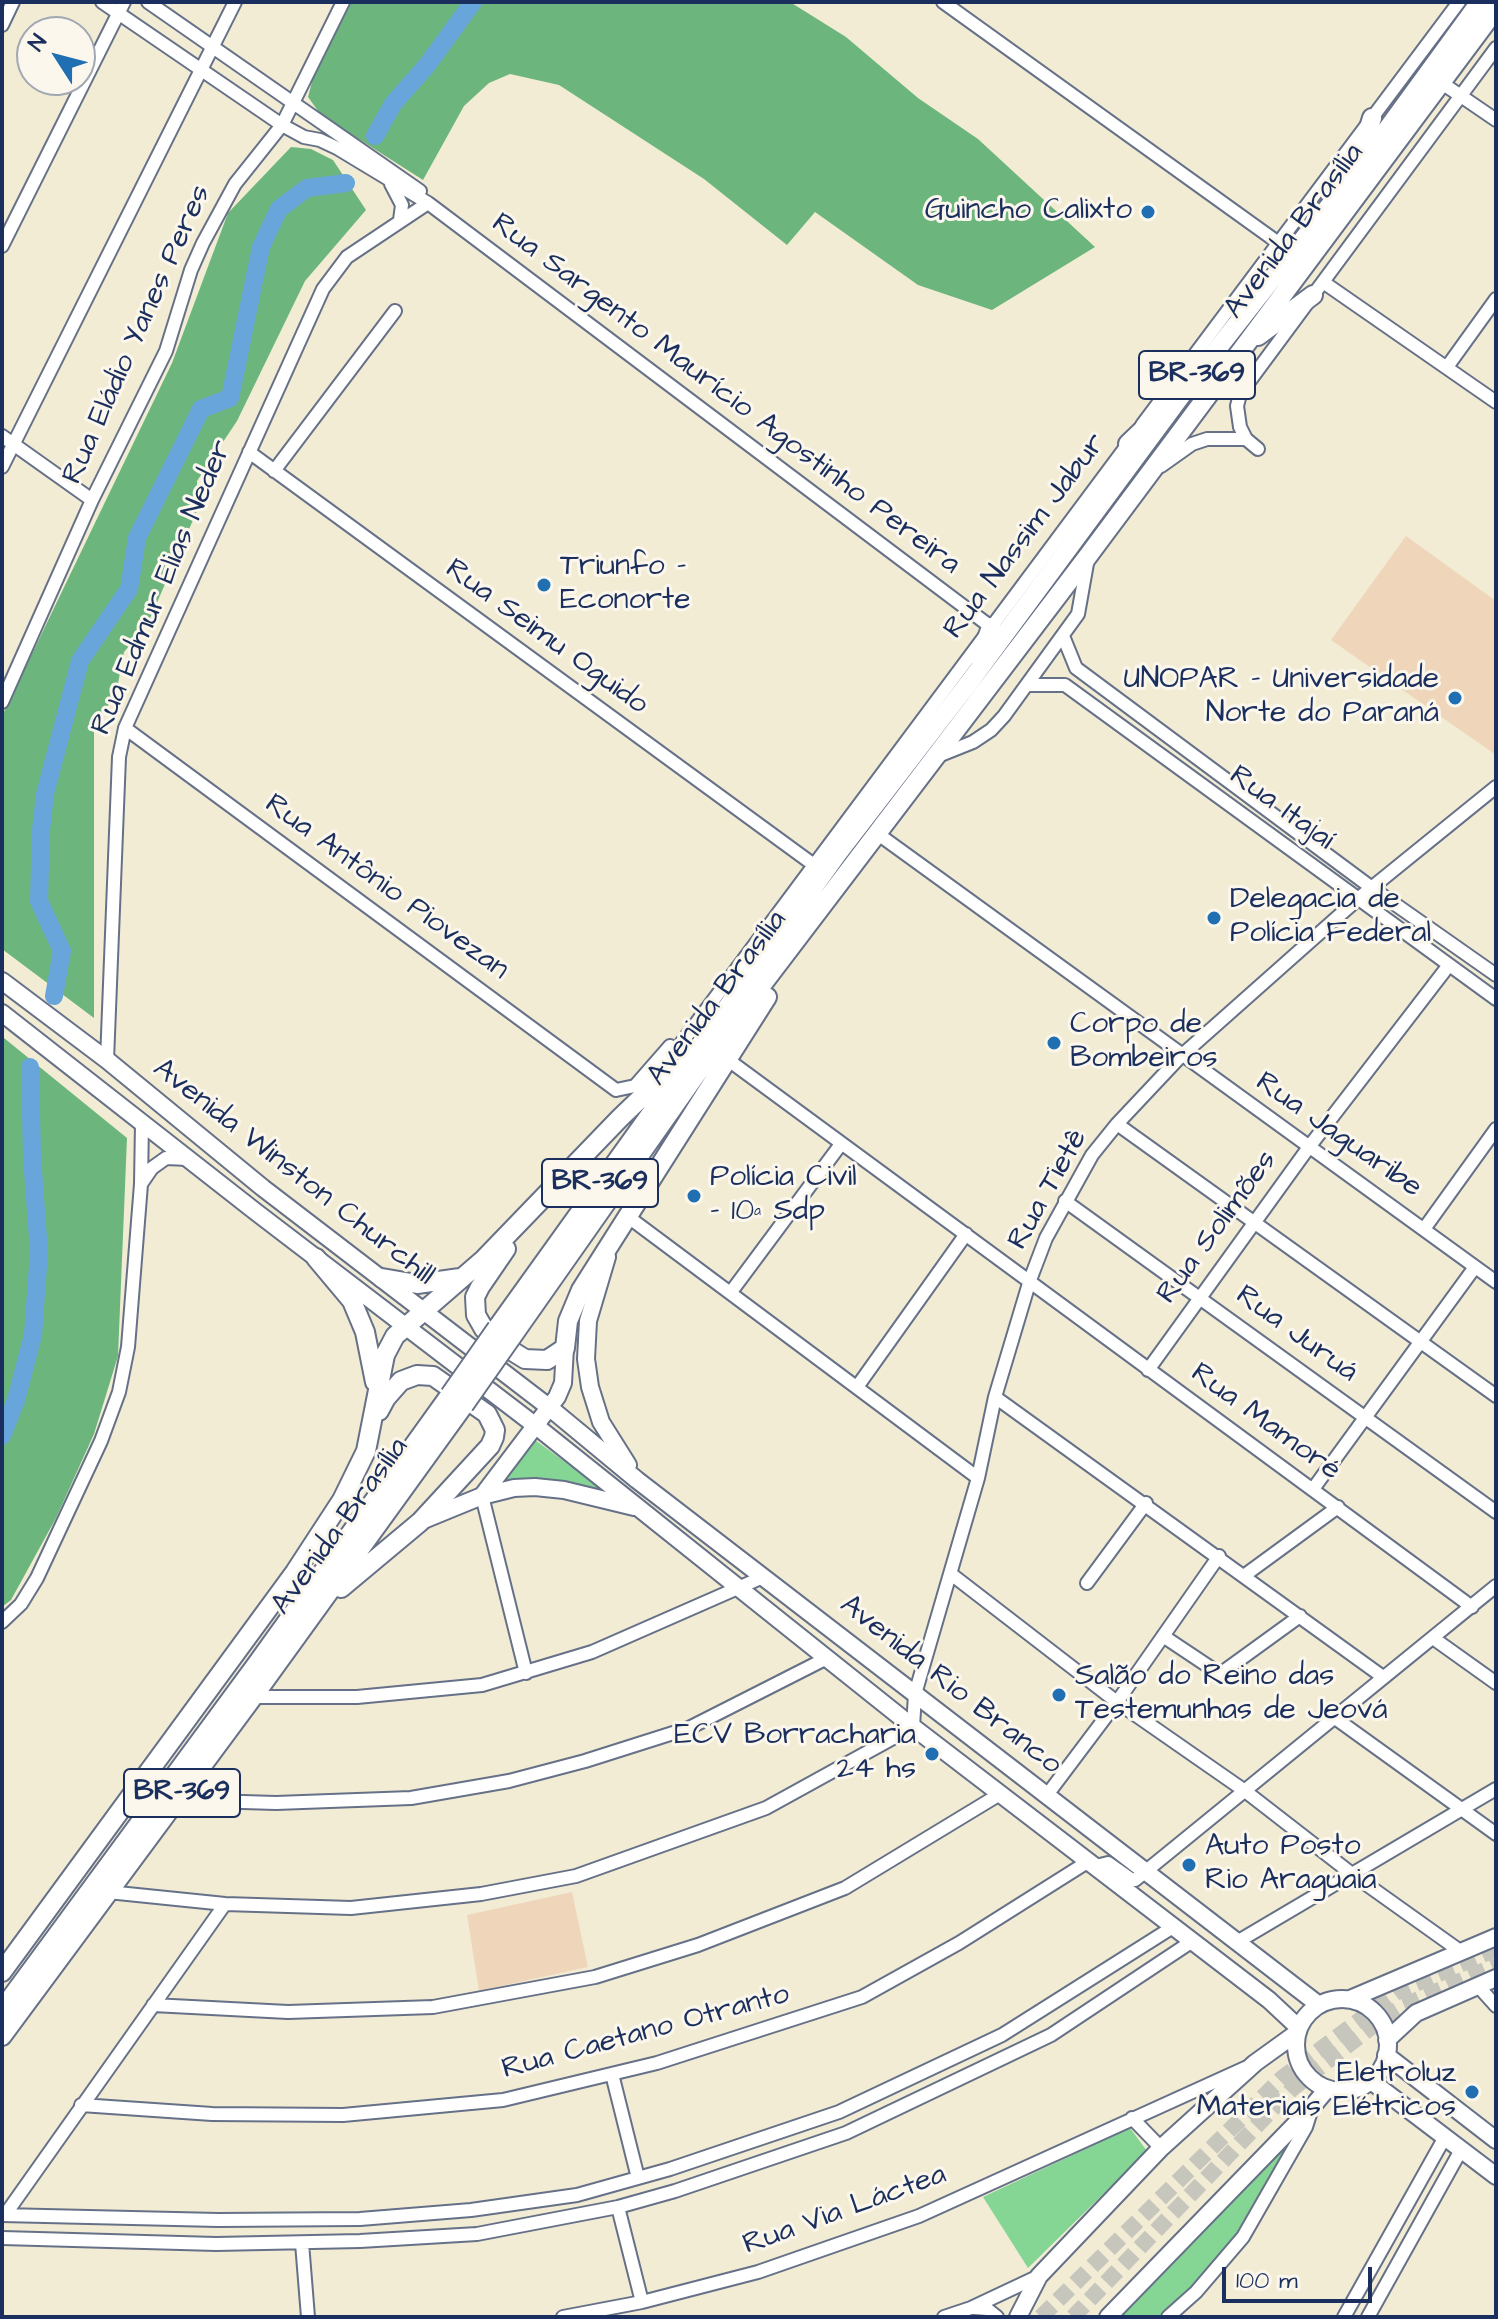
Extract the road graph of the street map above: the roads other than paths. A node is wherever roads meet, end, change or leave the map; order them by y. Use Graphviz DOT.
graph roads {
  1 [pos="13,2"];
  2 [pos="102,2"];
  3 [pos="148,2"];
  4 [pos="235,2"];
  5 [pos="343,2"];
  6 [pos="943,2"];
  7 [pos="1459,2"];
  8 [pos="1480,2"];
  9 [pos="121,8"];
  10 [pos="1496,9"];
  11 [pos="2,25"];
  12 [pos="214,47"];
  13 [pos="1496,48"];
  14 [pos="201,69"];
  15 [pos="1428,74"];
  16 [pos="1461,95"];
  17 [pos="293,102"];
  18 [pos="1372,118"];
  19 [pos="1496,120"];
  20 [pos="282,125"];
  21 [pos="1356,172"];
  22 [pos="390,181"];
  23 [pos="428,203"];
  24 [pos="400,220"];
  25 [pos="1280,244"];
  26 [pos="2,246"];
  27 [pos="1318,288"];
  28 [pos="1496,299"];
  29 [pos="395,311"];
  30 [pos="1238,353"];
  31 [pos="1447,367"];
  32 [pos="1189,385"];
  33 [pos="1496,402"];
  34 [pos="2,436"];
  35 [pos="1246,439"];
  36 [pos="13,444"];
  37 [pos="1128,444"];
  38 [pos="1258,449"];
  39 [pos="249,452"];
  40 [pos="2,467"];
  41 [pos="274,471"];
  42 [pos="1145,477"];
  43 [pos="92,500"];
  44 [pos="1088,556"];
  45 [pos="991,627"];
  46 [pos="1063,636"];
  47 [pos="1076,668"];
  48 [pos="971,680"];
  49 [pos="1027,685"];
  50 [pos="1065,685"];
  51 [pos="2,702"];
  52 [pos="125,728"];
  53 [pos="935,757"];
  54 [pos="1493,793"];
  55 [pos="878,834"];
  56 [pos="814,865"];
  57 [pos="1372,888"];
  58 [pos="1359,898"];
  59 [pos="825,903"];
  60 [pos="1449,965"];
  61 [pos="1496,975"];
  62 [pos="2,981"];
  63 [pos="1496,999"];
  64 [pos="2,1013"];
  65 [pos="685,1038"];
  66 [pos="704,1038"];
  67 [pos="1181,1056"];
  68 [pos="727,1059"];
  69 [pos="107,1060"];
  70 [pos="616,1090"];
  71 [pos="635,1104"];
  72 [pos="620,1118"];
  73 [pos="142,1123"];
  74 [pos="1117,1124"];
  75 [pos="1496,1129"];
  76 [pos="841,1144"];
  77 [pos="1309,1147"];
  78 [pos="188,1159"];
  79 [pos="141,1184"];
  80 [pos="1065,1201"];
  81 [pos="536,1205"];
  82 [pos="624,1220"];
  83 [pos="1256,1223"];
  84 [pos="1424,1229"];
  85 [pos="966,1234"];
  86 [pos="316,1258"];
  87 [pos="1475,1267"];
  88 [pos="382,1278"];
  89 [pos="463,1278"];
  90 [pos="1030,1280"];
  91 [pos="1496,1282"];
  92 [pos="731,1292"];
  93 [pos="1199,1297"];
  94 [pos="422,1310"];
  95 [pos="405,1326"];
  96 [pos="504,1333"];
  97 [pos="1421,1341"];
  98 [pos="565,1348"];
  99 [pos="1148,1370"];
  100 [pos="857,1387"];
  101 [pos="1496,1396"];
  102 [pos="995,1397"];
  103 [pos="457,1400"];
  104 [pos="376,1403"];
  105 [pos="550,1408"];
  106 [pos="1365,1417"];
  107 [pos="372,1424"];
  108 [pos="536,1426"];
  109 [pos="978,1478"];
  110 [pos="637,1480"];
  111 [pos="1313,1489"];
  112 [pos="482,1496"];
  113 [pos="1146,1503"];
  114 [pos="1338,1507"];
  115 [pos="639,1508"];
  116 [pos="1496,1512"];
  117 [pos="420,1522"];
  118 [pos="1219,1556"];
  119 [pos="951,1574"];
  120 [pos="1245,1575"];
  121 [pos="763,1577"];
  122 [pos="1087,1583"];
  123 [pos="1496,1586"];
  124 [pos="740,1588"];
  125 [pos="1472,1607"];
  126 [pos="314,1613"];
  127 [pos="1300,1616"];
  128 [pos="2,1622"];
  129 [pos="1163,1636"];
  130 [pos="1433,1638"];
  131 [pos="827,1658"];
  132 [pos="256,1665"];
  133 [pos="526,1673"];
  134 [pos="1383,1677"];
  135 [pos="1496,1683"];
  136 [pos="915,1694"];
  137 [pos="253,1697"];
  138 [pos="1117,1702"];
  139 [pos="1335,1718"];
  140 [pos="913,1727"];
  141 [pos="176,1733"];
  142 [pos="1496,1789"];
  143 [pos="1245,1791"];
  144 [pos="1000,1794"];
  145 [pos="1047,1795"];
  146 [pos="176,1800"];
  147 [pos="1462,1809"];
  148 [pos="1496,1834"];
  149 [pos="1092,1864"];
  150 [pos="1144,1871"];
  151 [pos="1352,1874"];
  152 [pos="108,1892"];
  153 [pos="225,1904"];
  154 [pos="1173,1927"];
  155 [pos="1496,1937"];
  156 [pos="1191,1942"];
  157 [pos="1237,1942"];
  158 [pos="1460,1951"];
  159 [pos="2,1972"];
  160 [pos="1496,1978"];
  161 [pos="1478,1986"];
  162 [pos="1350,1999"];
  163 [pos="153,2005"];
  164 [pos="1319,2005"];
  165 [pos="1496,2006"];
  166 [pos="2,2010"];
  167 [pos="1298,2030"];
  168 [pos="1002,2035"];
  169 [pos="2,2036"];
  170 [pos="1387,2048"];
  171 [pos="1011,2056"];
  172 [pos="1255,2063"];
  173 [pos="612,2074"];
  174 [pos="1371,2081"];
  175 [pos="1327,2089"];
  176 [pos="81,2105"];
  177 [pos="1312,2107"];
  178 [pos="839,2112"];
  179 [pos="1132,2118"];
  180 [pos="846,2133"];
  181 [pos="1445,2137"];
  182 [pos="1496,2140"];
  183 [pos="1161,2148"];
  184 [pos="1461,2150"];
  185 [pos="670,2169"];
  186 [pos="1496,2176"];
  187 [pos="638,2178"];
  188 [pos="675,2191"];
  189 [pos="577,2195"];
  190 [pos="618,2207"];
  191 [pos="3,2215"];
  192 [pos="51,2216"];
  193 [pos="581,2216"];
  194 [pos="360,2219"];
  195 [pos="218,2220"];
  196 [pos="2,2238"];
  197 [pos="50,2241"];
  198 [pos="360,2241"];
  199 [pos="302,2243"];
  200 [pos="216,2244"];
  201 [pos="1380,2254"];
  202 [pos="1398,2264"];
  203 [pos="1039,2276"];
  204 [pos="642,2302"];
  205 [pos="971,2308"];
  206 [pos="308,2317"];
  207 [pos="563,2317"];
  208 [pos="944,2317"];
  209 [pos="997,2317"];
  210 [pos="1018,2317"];
  211 [pos="1108,2317"];
  212 [pos="1168,2317"];
  213 [pos="1344,2317"];
  214 [pos="1368,2317"];
  1 -- 11 [label="street"];
  2 -- 9 [label="street"];
  3 -- 12 [label="street"];
  4 -- 12 [label="street"];
  5 -- 17 [label="street, Rua Eládio Yanes Peres"];
  6 -- 25 [label="street"];
  7 -- 15 [label="street, Rua Nassim Jabur"];
  8 -- 15 [label="highway, Avenida Brasília / BR-369"];
  9 -- 14 [label="street"];
  9 -- 26 [label="street"];
  10 -- 15 [label="highway, Avenida Brasília / BR-369"];
  12 -- 14 [label="street"];
  12 -- 17 [label="street"];
  13 -- 16 [label="street"];
  14 -- 20 [label="street"];
  14 -- 36 [label="street"];
  15 -- 16 [label="street"];
  15 -- 18 [label="street, Rua Nassim Jabur"];
  15 -- 21 [label="highway, Avenida Brasília / BR-369"];
  15 -- 30 [label="highway, Avenida Brasília / BR-369"];
  16 -- 19 [label="street"];
  16 -- 27 [label="street"];
  17 -- 20 [label="street, Rua Eládio Yanes Peres"];
  17 -- 23 [label="street"];
  18 -- 21 [label="highway"];
  18 -- 25 [label="street, Rua Nassim Jabur"];
  20 -- 22 [label="street"];
  20 -- 43 [label="street, Rua Eládio Yanes Peres"];
  21 -- 32 [label="highway, Avenida Brasília / BR-369"];
  22 -- 23 [label="street"];
  22 -- 24 [label="street"];
  23 -- 24 [label="street, Rua Edmur Elias Neder"];
  23 -- 45 [label="street, Rua Sargento Maurício Agostinho Pereira"];
  24 -- 39 [label="street, Rua Edmur Elias Neder"];
  25 -- 37 [label="street, Rua Nassim Jabur"];
  27 -- 30 [label="highway"];
  27 -- 31 [label="street"];
  27 -- 35 [label="street"];
  28 -- 31 [label="street"];
  29 -- 41 [label="street"];
  30 -- 42 [label="highway, Avenida Brasília / BR-369"];
  31 -- 33 [label="street"];
  32 -- 37 [label="highway"];
  32 -- 48 [label="highway, Avenida Brasília / BR-369"];
  34 -- 36 [label="street"];
  35 -- 38 [label="street"];
  35 -- 42 [label="street"];
  36 -- 40 [label="street"];
  36 -- 43 [label="street"];
  37 -- 45 [label="street, Rua Nassim Jabur"];
  39 -- 41 [label="street, Rua Seimu Oguido"];
  39 -- 52 [label="street, Rua Edmur Elias Neder"];
  41 -- 56 [label="street, Rua Seimu Oguido"];
  42 -- 44 [label="highway, Avenida Brasília / BR-369"];
  43 -- 51 [label="street, Rua Eládio Yanes Peres"];
  44 -- 46 [label="street"];
  44 -- 53 [label="highway, Avenida Brasília / BR-369"];
  45 -- 48 [label="highway"];
  45 -- 56 [label="street, Rua Nassim Jabur"];
  46 -- 47 [label="street"];
  46 -- 49 [label="street"];
  47 -- 50 [label="street"];
  47 -- 57 [label="street, Rua Itajaí"];
  48 -- 66 [label="highway, Avenida Brasília / BR-369"];
  49 -- 50 [label="street"];
  49 -- 53 [label="street"];
  50 -- 58 [label="street, Rua Itajaí"];
  52 -- 69 [label="street, Rua Edmur Elias Neder"];
  52 -- 70 [label="street, Rua Antônio Piovezan"];
  53 -- 55 [label="highway, Avenida Brasília / BR-369"];
  54 -- 57 [label="street, Rua Tietê"];
  55 -- 59 [label="highway, Avenida Brasília / BR-369"];
  55 -- 67 [label="street, Rua Jaguaribe"];
  56 -- 65 [label="street, Rua Nassim Jabur"];
  57 -- 58 [label="street, Rua Tietê"];
  57 -- 61 [label="street, Rua Itajaí"];
  58 -- 60 [label="street, Rua Itajaí"];
  58 -- 67 [label="street, Rua Tietê"];
  59 -- 68 [label="highway"];
  59 -- 96 [label="highway, Avenida Brasília / BR-369"];
  60 -- 63 [label="street, Rua Itajaí"];
  60 -- 77 [label="street, Rua Solimões"];
  62 -- 69 [label="main road, Avenida Winston Churchill"];
  64 -- 73 [label="main road, Avenida Winston Churchill"];
  65 -- 70 [label="street"];
  65 -- 71 [label="street, Rua Nassim Jabur"];
  66 -- 71 [label="highway"];
  66 -- 96 [label="highway, Avenida Brasília / BR-369"];
  67 -- 74 [label="street, Rua Tietê"];
  67 -- 77 [label="street, Rua Jaguaribe"];
  68 -- 76 [label="street, Rua Mamoré"];
  68 -- 82 [label="highway"];
  69 -- 88 [label="main road, Avenida Winston Churchill"];
  70 -- 72 [label="street"];
  71 -- 72 [label="highway"];
  72 -- 81 [label="highway"];
  73 -- 78 [label="main road, Avenida Winston Churchill"];
  73 -- 79 [label="street"];
  74 -- 80 [label="street, Rua Tietê"];
  74 -- 83 [label="street"];
  75 -- 84 [label="street"];
  76 -- 85 [label="street, Rua Mamoré"];
  76 -- 92 [label="street"];
  77 -- 83 [label="street, Rua Solimões"];
  77 -- 84 [label="street, Rua Jaguaribe"];
  78 -- 79 [label="street"];
  78 -- 86 [label="main road, Avenida Winston Churchill"];
  79 -- 128 [label="street"];
  80 -- 90 [label="street, Rua Tietê"];
  80 -- 93 [label="street, Rua Juruá"];
  81 -- 89 [label="highway"];
  81 -- 98 [label="highway"];
  82 -- 92 [label="street"];
  82 -- 98 [label="highway"];
  82 -- 110 [label="main road"];
  83 -- 93 [label="street, Rua Solimões"];
  83 -- 97 [label="street"];
  84 -- 87 [label="street, Rua Jaguaribe"];
  85 -- 90 [label="street, Rua Mamoré"];
  85 -- 100 [label="street"];
  86 -- 95 [label="main road, Avenida Winston Churchill"];
  86 -- 104 [label="highway"];
  87 -- 91 [label="street, Rua Jaguaribe"];
  87 -- 97 [label="street"];
  88 -- 89 [label="highway"];
  88 -- 94 [label="main road, Avenida Winston Churchill"];
  89 -- 94 [label="highway"];
  90 -- 99 [label="street, Rua Mamoré"];
  90 -- 102 [label="street, Rua Tietê"];
  92 -- 100 [label="street"];
  93 -- 99 [label="street, Rua Solimões"];
  93 -- 106 [label="street, Rua Juruá"];
  94 -- 95 [label="highway"];
  94 -- 105 [label="main road, Avenida Winston Churchill"];
  95 -- 104 [label="highway"];
  95 -- 108 [label="main road, Avenida Winston Churchill"];
  96 -- 103 [label="highway, Avenida Brasília / BR-369, bridge"];
  97 -- 101 [label="street"];
  97 -- 106 [label="street"];
  98 -- 105 [label="main road"];
  99 -- 111 [label="street, Rua Mamoré"];
  100 -- 109 [label="street"];
  102 -- 109 [label="street, Rua Tietê"];
  102 -- 113 [label="street"];
  103 -- 126 [label="highway, Avenida Brasília / BR-369"];
  103 -- 132 [label="highway, Avenida Brasília / BR-369"];
  104 -- 107 [label="highway"];
  105 -- 108 [label="main road"];
  105 -- 110 [label="main road, Avenida Rio Branco"];
  106 -- 111 [label="street"];
  106 -- 116 [label="street, Rua Juruá"];
  107 -- 117 [label="highway"];
  107 -- 141 [label="highway"];
  108 -- 112 [label="main road"];
  108 -- 115 [label="main road, Avenida Rio Branco"];
  109 -- 119 [label="street, Rua Tietê"];
  110 -- 121 [label="main road, Avenida Rio Branco"];
  111 -- 114 [label="street, Rua Mamoré"];
  112 -- 115 [label="main road"];
  112 -- 117 [label="main road"];
  112 -- 133 [label="street"];
  113 -- 118 [label="street"];
  113 -- 122 [label="street"];
  114 -- 120 [label="street"];
  114 -- 125 [label="street, Rua Mamoré"];
  115 -- 124 [label="main road, Avenida Rio Branco"];
  117 -- 126 [label="highway"];
  118 -- 120 [label="street"];
  118 -- 129 [label="street"];
  119 -- 136 [label="street, Rua Tietê"];
  119 -- 138 [label="street"];
  120 -- 127 [label="street"];
  121 -- 124 [label="street"];
  121 -- 136 [label="main road, Avenida Rio Branco"];
  123 -- 125 [label="street"];
  124 -- 131 [label="main road, Avenida Rio Branco"];
  124 -- 133 [label="street"];
  125 -- 130 [label="street"];
  126 -- 137 [label="highway, Avenida Brasília / BR-369"];
  127 -- 129 [label="street"];
  127 -- 134 [label="street"];
  129 -- 138 [label="street"];
  130 -- 134 [label="street"];
  130 -- 135 [label="street"];
  131 -- 140 [label="main road, Avenida Rio Branco"];
  131 -- 146 [label="street"];
  132 -- 141 [label="highway"];
  132 -- 166 [label="highway, Avenida Brasília / BR-369"];
  133 -- 137 [label="street"];
  134 -- 139 [label="street"];
  136 -- 140 [label="street, Rua Tietê"];
  136 -- 145 [label="main road, Avenida Rio Branco"];
  137 -- 146 [label="highway, Avenida Brasília / BR-369"];
  138 -- 143 [label="street"];
  138 -- 145 [label="street"];
  139 -- 143 [label="street"];
  139 -- 147 [label="street"];
  140 -- 144 [label="main road, Avenida Rio Branco"];
  140 -- 153 [label="street"];
  141 -- 159 [label="highway"];
  142 -- 147 [label="street"];
  143 -- 150 [label="street"];
  143 -- 151 [label="street"];
  144 -- 149 [label="main road, Avenida Rio Branco"];
  144 -- 163 [label="street"];
  145 -- 150 [label="main road, Avenida Rio Branco"];
  146 -- 152 [label="highway, Avenida Brasília / BR-369"];
  147 -- 148 [label="street"];
  147 -- 151 [label="street"];
  149 -- 150 [label="street"];
  149 -- 154 [label="main road, Avenida Rio Branco"];
  149 -- 173 [label="street, Rua Caetano Otranto"];
  150 -- 157 [label="main road, Avenida Rio Branco"];
  151 -- 157 [label="street"];
  151 -- 158 [label="street"];
  152 -- 153 [label="street"];
  152 -- 169 [label="highway, Avenida Brasília / BR-369"];
  153 -- 163 [label="street"];
  154 -- 156 [label="main road, Avenida Rio Branco"];
  154 -- 168 [label="street"];
  155 -- 158 [label="main road"];
  156 -- 167 [label="main road, Avenida Rio Branco"];
  156 -- 171 [label="street"];
  157 -- 164 [label="main road, Avenida Rio Branco"];
  158 -- 162 [label="main road"];
  160 -- 161 [label="main road"];
  161 -- 165 [label="street"];
  161 -- 170 [label="main road"];
  162 -- 164 [label="main road"];
  162 -- 170 [label="main road"];
  163 -- 176 [label="street"];
  164 -- 167 [label="main road"];
  167 -- 172 [label="main road"];
  167 -- 175 [label="main road"];
  168 -- 171 [label="street"];
  168 -- 178 [label="street"];
  170 -- 174 [label="main road"];
  170 -- 182 [label="main road"];
  171 -- 180 [label="street"];
  172 -- 179 [label="street, Rua Via Láctea"];
  172 -- 183 [label="main road"];
  173 -- 176 [label="street, Rua Caetano Otranto"];
  173 -- 187 [label="street"];
  174 -- 175 [label="main road"];
  174 -- 181 [label="main road"];
  175 -- 177 [label="main road"];
  176 -- 191 [label="street"];
  177 -- 211 [label="main road"];
  177 -- 212 [label="street"];
  178 -- 180 [label="street"];
  178 -- 185 [label="street"];
  179 -- 183 [label="street"];
  179 -- 204 [label="street, Rua Via Láctea"];
  180 -- 188 [label="street"];
  181 -- 184 [label="main road"];
  181 -- 201 [label="street"];
  183 -- 203 [label="main road"];
  184 -- 186 [label="main road"];
  184 -- 202 [label="street"];
  185 -- 187 [label="street"];
  185 -- 188 [label="street"];
  187 -- 189 [label="street"];
  188 -- 190 [label="street"];
  189 -- 193 [label="street"];
  189 -- 194 [label="street"];
  190 -- 193 [label="street"];
  190 -- 204 [label="street"];
  191 -- 192 [label="street"];
  192 -- 195 [label="street"];
  192 -- 197 [label="street"];
  193 -- 198 [label="street"];
  194 -- 195 [label="street"];
  194 -- 198 [label="street"];
  195 -- 200 [label="street"];
  196 -- 197 [label="street"];
  197 -- 200 [label="street"];
  198 -- 199 [label="street"];
  199 -- 200 [label="street"];
  199 -- 206 [label="street"];
  201 -- 202 [label="street"];
  201 -- 213 [label="street"];
  202 -- 214 [label="street"];
  203 -- 205 [label="street"];
  203 -- 210 [label="main road"];
  204 -- 207 [label="street, Rua Via Láctea"];
  205 -- 208 [label="street"];
  205 -- 209 [label="street"];
}
